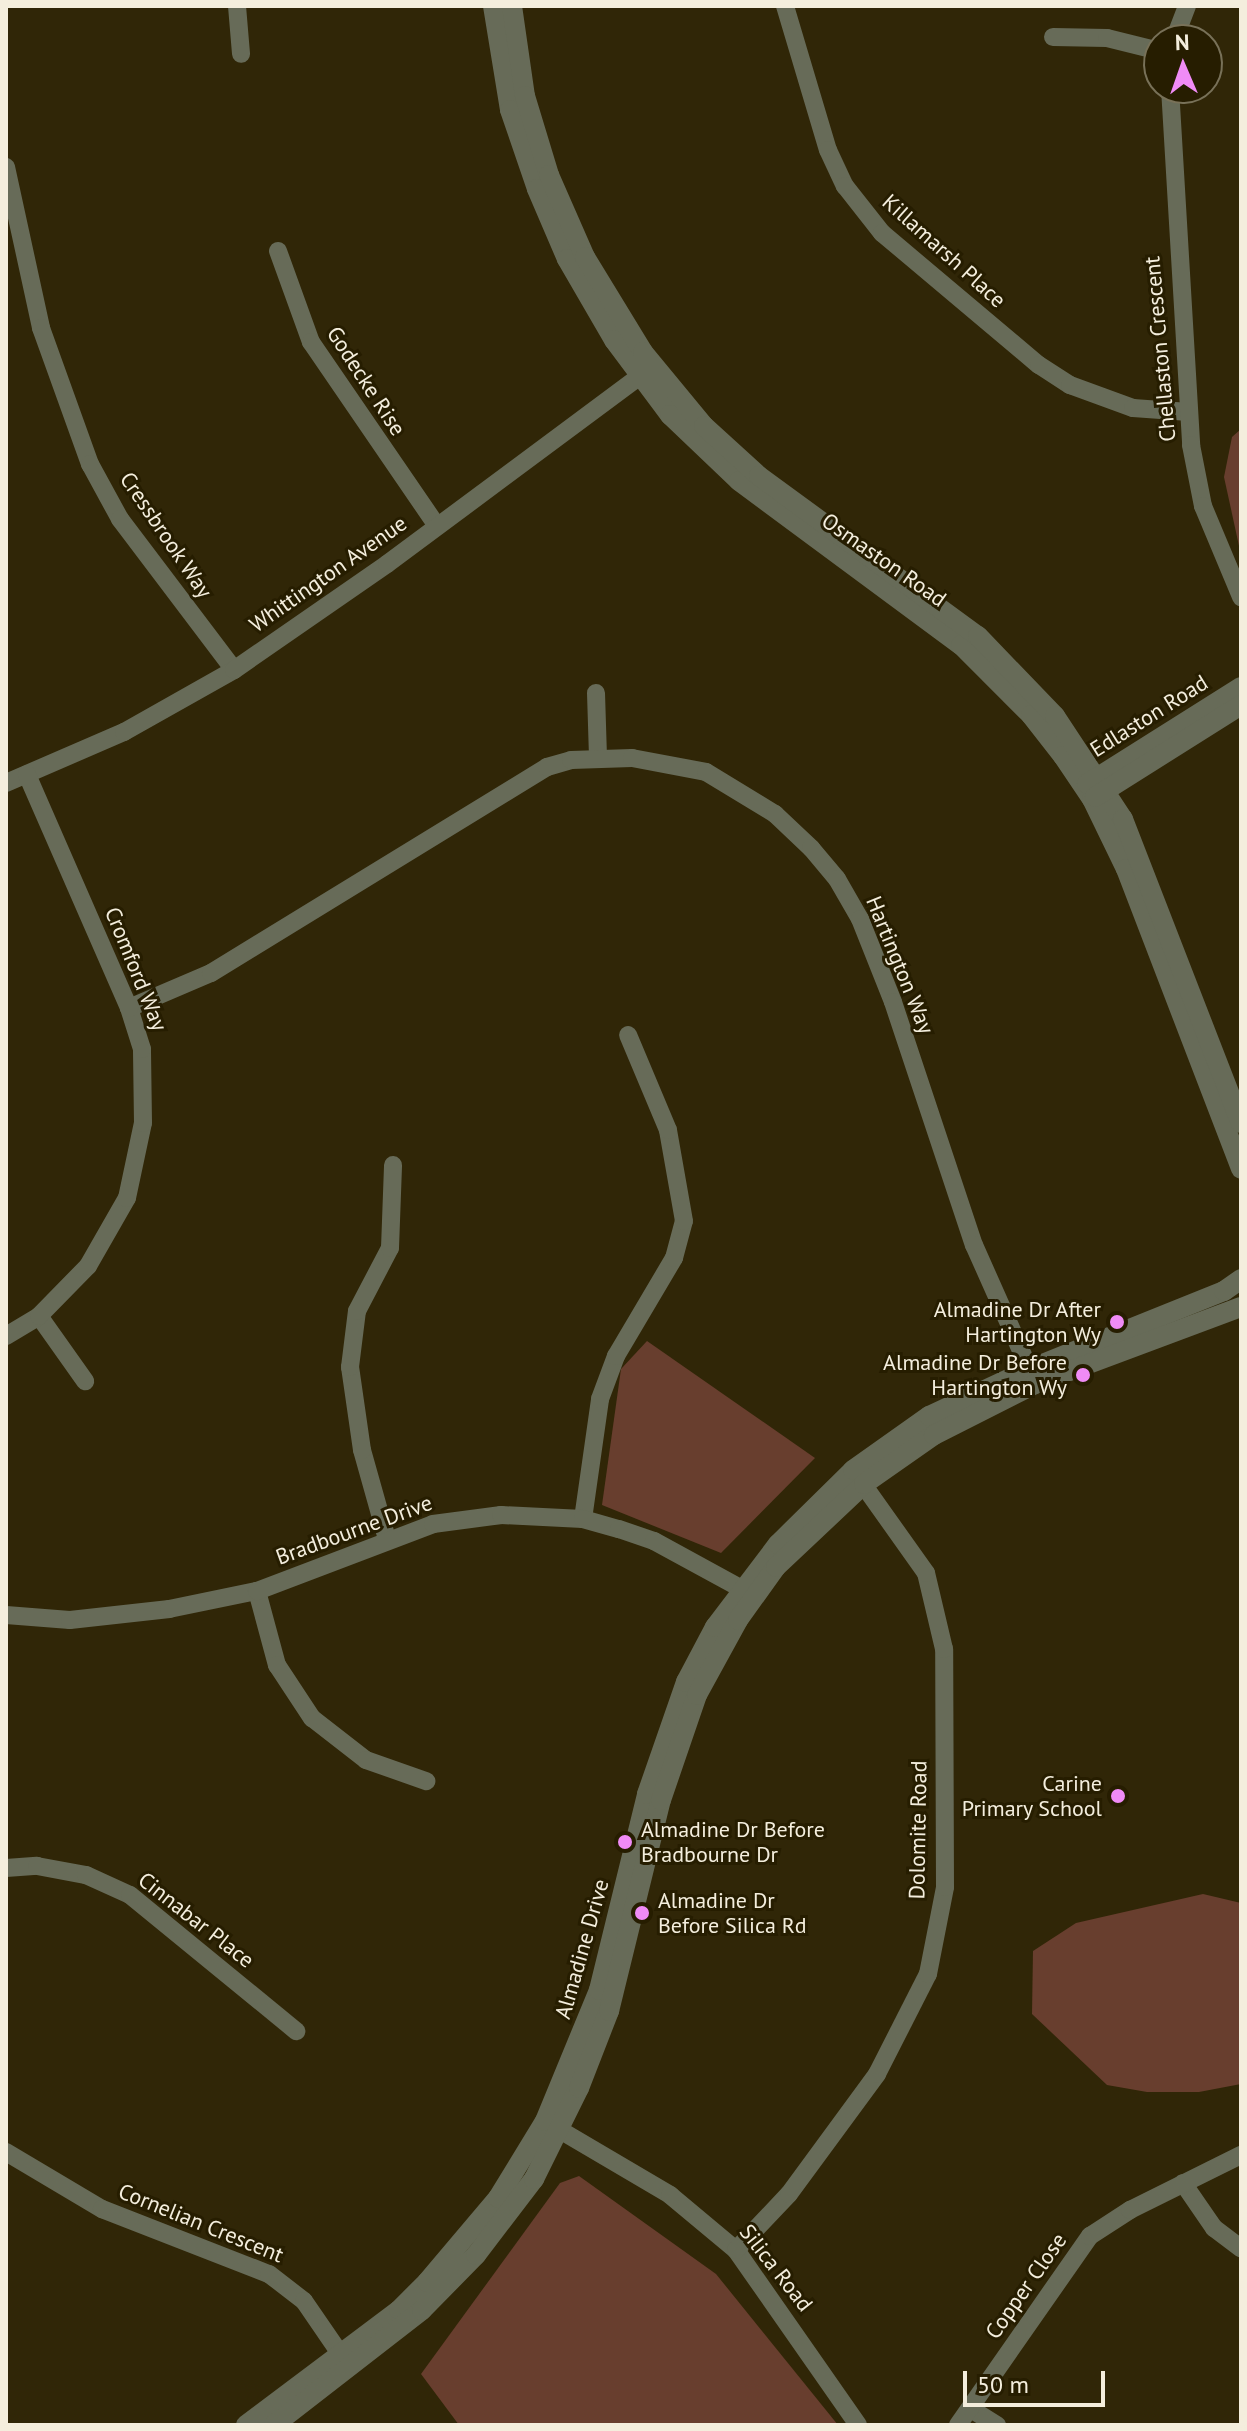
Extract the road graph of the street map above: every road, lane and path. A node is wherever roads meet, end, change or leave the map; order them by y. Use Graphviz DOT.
graph roads {
  1 [pos="237,6"];
  2 [pos="493,6"];
  3 [pos="512,6"];
  4 [pos="785,6"];
  5 [pos="1053,37"];
  6 [pos="1143,47"];
  7 [pos="241,54"];
  8 [pos="1171,104"];
  9 [pos="6,167"];
  10 [pos="6,198"];
  11 [pos="21,235"];
  12 [pos="278,251"];
  13 [pos="646,372"];
  14 [pos="1189,412"];
  15 [pos="437,526"];
  16 [pos="1241,597"];
  17 [pos="234,670"];
  18 [pos="1241,687"];
  19 [pos="596,693"];
  20 [pos="1241,705"];
  21 [pos="598,758"];
  22 [pos="27,774"];
  23 [pos="6,783"];
  24 [pos="1095,788"];
  25 [pos="129,1008"];
  26 [pos="628,1035"];
  27 [pos="1241,1123"];
  28 [pos="393,1165"];
  29 [pos="1241,1169"];
  30 [pos="1241,1279"];
  31 [pos="1241,1307"];
  32 [pos="39,1316"];
  33 [pos="6,1336"];
  34 [pos="1032,1376"];
  35 [pos="85,1381"];
  36 [pos="859,1477"];
  37 [pos="583,1519"];
  38 [pos="387,1539"];
  39 [pos="257,1591"];
  40 [pos="747,1592"];
  41 [pos="6,1615"];
  42 [pos="426,1781"];
  43 [pos="6,1868"];
  44 [pos="296,2031"];
  45 [pos="552,2125"];
  46 [pos="1241,2155"];
  47 [pos="9,2161"];
  48 [pos="1183,2183"];
  49 [pos="1241,2248"];
  50 [pos="736,2250"];
  51 [pos="346,2362"];
  52 [pos="971,2409"];
  53 [pos="246,2425"];
  54 [pos="274,2425"];
  55 [pos="858,2425"];
  56 [pos="958,2425"];
  57 [pos="997,2425"];
  1 -- 7 [label="street"];
  2 -- 13 [label="street, Osmaston Road"];
  3 -- 13 [label="street, Osmaston Road"];
  4 -- 14 [label="street, Killamarsh Place"];
  5 -- 6 [label="street"];
  8 -- 14 [label="street, Chellaston Crescent"];
  9 -- 11 [label="street, Cressbrook Way"];
  10 -- 11 [label="street, Cressbrook Way"];
  11 -- 17 [label="street, Cressbrook Way"];
  12 -- 15 [label="street, Godecke Rise"];
  13 -- 15 [label="street, Whittington Avenue"];
  13 -- 24 [label="street, Osmaston Road"];
  14 -- 16 [label="street, Chellaston Crescent"];
  15 -- 17 [label="street, Whittington Avenue"];
  17 -- 22 [label="street, Whittington Avenue"];
  18 -- 24 [label="street, Edlaston Road"];
  19 -- 21 [label="street"];
  20 -- 24 [label="street, Edlaston Road"];
  21 -- 25 [label="street, Hartington Way"];
  21 -- 34 [label="street, Hartington Way"];
  22 -- 23 [label="street, Whittington Avenue"];
  22 -- 25 [label="street, Cromford Way"];
  24 -- 27 [label="street, Osmaston Road"];
  24 -- 29 [label="street, Osmaston Road"];
  25 -- 32 [label="street, Cromford Way"];
  26 -- 37 [label="street"];
  28 -- 38 [label="street"];
  30 -- 34 [label="street, Almadine Drive"];
  31 -- 34 [label="street, Almadine Drive"];
  32 -- 33 [label="street, Cromford Way"];
  32 -- 35 [label="street"];
  34 -- 36 [label="street, Almadine Drive"];
  36 -- 40 [label="street, Almadine Drive"];
  36 -- 50 [label="street, Dolomite Road"];
  37 -- 38 [label="street, Bradbourne Drive"];
  37 -- 40 [label="street, Bradbourne Drive"];
  38 -- 39 [label="street, Bradbourne Drive"];
  39 -- 41 [label="street, Bradbourne Drive"];
  39 -- 42 [label="street"];
  40 -- 45 [label="street, Almadine Drive"];
  43 -- 44 [label="street, Cinnabar Place"];
  45 -- 50 [label="street, Silica Road"];
  45 -- 51 [label="street, Almadine Drive"];
  46 -- 48 [label="street, Copper Close"];
  47 -- 51 [label="street, Cornelian Crescent"];
  48 -- 49 [label="street"];
  48 -- 52 [label="street, Copper Close"];
  50 -- 55 [label="street, Silica Road"];
  51 -- 53 [label="street, Almadine Drive"];
  51 -- 54 [label="street, Almadine Drive"];
  52 -- 56 [label="street, Copper Close"];
  52 -- 57 [label="street"];
}
